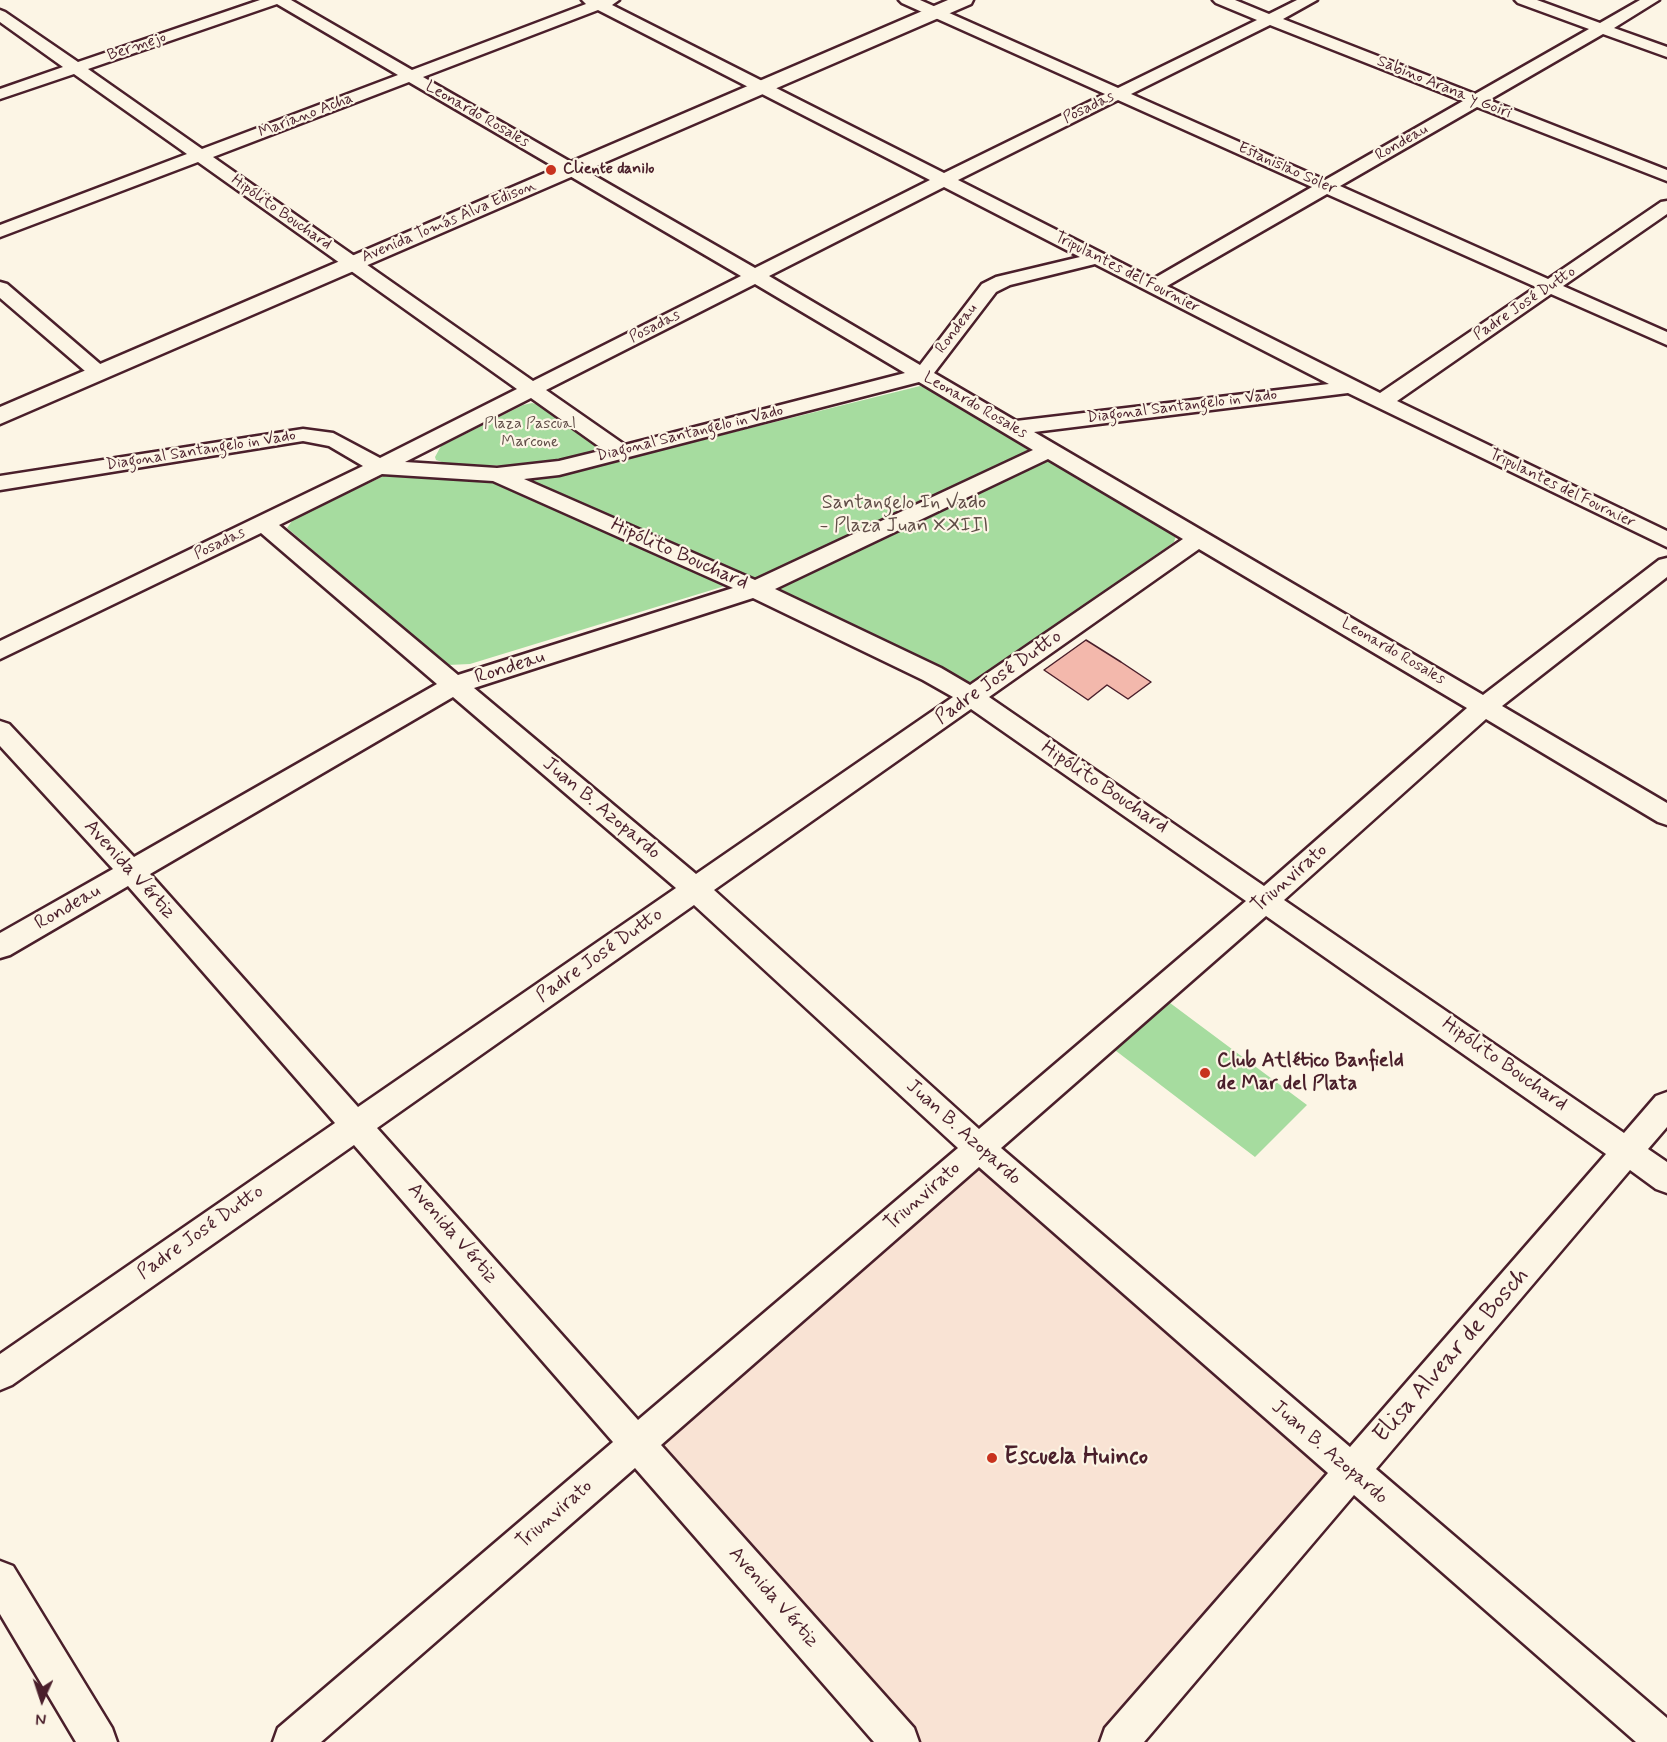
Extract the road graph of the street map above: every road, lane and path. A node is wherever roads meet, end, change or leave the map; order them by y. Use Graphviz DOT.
graph roads {
  1 [pos="275,0"];
  2 [pos="280,0"];
  3 [pos="908,0"];
  4 [pos="964,0"];
  5 [pos="1221,0"];
  6 [pos="1309,0"];
  7 [pos="1523,0"];
  8 [pos="1651,0"];
  9 [pos="600,2"];
  10 [pos="935,12"];
  11 [pos="0,15"];
  12 [pos="1270,19"];
  13 [pos="1602,28"];
  14 [pos="1667,52"];
  15 [pos="76,68"];
  16 [pos="410,76"];
  17 [pos="762,87"];
  18 [pos="0,94"];
  19 [pos="1118,94"];
  20 [pos="1476,101"];
  21 [pos="200,155"];
  22 [pos="572,169"];
  23 [pos="1667,176"];
  24 [pos="944,180"];
  25 [pos="1326,187"];
  26 [pos="1667,206"];
  27 [pos="0,231"];
  28 [pos="1098,258"];
  29 [pos="354,263"];
  30 [pos="755,276"];
  31 [pos="1154,286"];
  32 [pos="1551,287"];
  33 [pos="0,288"];
  34 [pos="1667,339"];
  35 [pos="99,374"];
  36 [pos="922,375"];
  37 [pos="1352,387"];
  38 [pos="531,389"];
  39 [pos="1383,401"];
  40 [pos="0,416"];
  41 [pos="1013,428"];
  42 [pos="1049,450"];
  43 [pos="621,452"];
  44 [pos="379,467"];
  45 [pos="497,475"];
  46 [pos="0,483"];
  47 [pos="263,523"];
  48 [pos="1199,538"];
  49 [pos="1667,540"];
  50 [pos="1667,565"];
  51 [pos="755,589"];
  52 [pos="0,651"];
  53 [pos="455,685"];
  54 [pos="972,697"];
  55 [pos="1485,706"];
  56 [pos="0,730"];
  57 [pos="1667,815"];
  58 [pos="132,872"];
  59 [pos="695,889"];
  60 [pos="1267,899"];
  61 [pos="0,947"];
  62 [pos="1667,1106"];
  63 [pos="356,1125"];
  64 [pos="979,1148"];
  65 [pos="1628,1151"];
  66 [pos="1667,1179"];
  67 [pos="0,1374"];
  68 [pos="637,1444"];
  69 [pos="1351,1472"];
  70 [pos="0,1579"];
  71 [pos="98,1742"];
  72 [pos="292,1742"];
  73 [pos="900,1742"];
  74 [pos="1119,1742"];
  75 [pos="1665,1742"];
  1 -- 15 [label="street, Bermejo"];
  2 -- 16 [label="street, Leonardo Rosales"];
  3 -- 10 [label="street, Estanislao Soler"];
  4 -- 10 [label="main road, Avenida Tomás Alva Edison"];
  5 -- 12 [label="street, Sabino Arana y Goiri"];
  6 -- 12 [label="street, Posadas"];
  7 -- 13 [label="street"];
  8 -- 13 [label="street, Rondeau"];
  9 -- 16 [label="street, Mariano Acha"];
  9 -- 17 [label="street, Tripulantes del Fournier"];
  10 -- 17 [label="main road, Avenida Tomás Alva Edison"];
  10 -- 19 [label="street, Estanislao Soler"];
  11 -- 15 [label="street, Hipólito Bouchard"];
  12 -- 19 [label="street, Posadas"];
  12 -- 20 [label="street, Sabino Arana y Goiri"];
  13 -- 14 [label="street"];
  13 -- 20 [label="street, Rondeau"];
  15 -- 18 [label="street, Bermejo"];
  15 -- 21 [label="street, Hipólito Bouchard"];
  16 -- 21 [label="street, Mariano Acha"];
  16 -- 22 [label="street, Leonardo Rosales"];
  17 -- 22 [label="main road, Avenida Tomás Alva Edison"];
  17 -- 24 [label="street, Tripulantes del Fournier"];
  19 -- 24 [label="street, Posadas"];
  19 -- 25 [label="street, Estanislao Soler"];
  20 -- 23 [label="street, Sabino Arana y Goiri"];
  20 -- 25 [label="street, Rondeau"];
  21 -- 27 [label="street, Mariano Acha"];
  21 -- 29 [label="street, Hipólito Bouchard"];
  22 -- 29 [label="main road, Avenida Tomás Alva Edison"];
  22 -- 30 [label="street, Leonardo Rosales"];
  24 -- 28 [label="street, Tripulantes del Fournier"];
  24 -- 30 [label="street, Posadas"];
  25 -- 31 [label="street, Rondeau"];
  25 -- 32 [label="street, Estanislao Soler"];
  26 -- 32 [label="street, Padre José Dutto"];
  28 -- 31 [label="street, Tripulantes del Fournier"];
  28 -- 36 [label="street, Rondeau"];
  29 -- 35 [label="main road, Avenida Tomás Alva Edison"];
  29 -- 38 [label="street, Hipólito Bouchard"];
  30 -- 36 [label="street, Leonardo Rosales"];
  30 -- 38 [label="street, Posadas"];
  31 -- 37 [label="street, Tripulantes del Fournier"];
  32 -- 34 [label="street, Estanislao Soler"];
  32 -- 39 [label="street, Padre José Dutto"];
  33 -- 35 [label="street"];
  35 -- 40 [label="main road, Avenida Tomás Alva Edison"];
  36 -- 41 [label="street, Leonardo Rosales"];
  36 -- 43 [label="street, Diagonal Santangelo in Vado"];
  37 -- 39 [label="street, Tripulantes del Fournier"];
  37 -- 41 [label="street, Diagonal Santangelo in Vado"];
  38 -- 43 [label="street, Hipólito Bouchard"];
  38 -- 44 [label="street, Posadas"];
  39 -- 49 [label="street, Tripulantes del Fournier"];
  41 -- 42 [label="street, Leonardo Rosales"];
  42 -- 48 [label="street, Leonardo Rosales"];
  42 -- 51 [label="street, Rondeau"];
  43 -- 45 [label="street, Diagonal Santangelo in Vado"];
  44 -- 45 [label="street, Diagonal Santangelo in Vado"];
  44 -- 46 [label="street, Diagonal Santangelo in Vado"];
  44 -- 47 [label="street, Posadas"];
  45 -- 51 [label="street, Hipólito Bouchard"];
  47 -- 52 [label="street, Posadas"];
  47 -- 53 [label="street, Juan B. Azopardo"];
  48 -- 54 [label="street, Padre José Dutto"];
  48 -- 55 [label="street, Leonardo Rosales"];
  50 -- 55 [label="street, Triunvirato"];
  51 -- 53 [label="street, Rondeau"];
  51 -- 54 [label="street, Hipólito Bouchard"];
  53 -- 58 [label="street, Rondeau"];
  53 -- 59 [label="street, Juan B. Azopardo"];
  54 -- 59 [label="street, Padre José Dutto"];
  54 -- 60 [label="street, Hipólito Bouchard"];
  55 -- 57 [label="street, Leonardo Rosales"];
  55 -- 60 [label="street, Triunvirato"];
  56 -- 58 [label="street, Avenida Vértiz"];
  58 -- 61 [label="street, Rondeau"];
  58 -- 63 [label="street, Avenida Vértiz"];
  59 -- 63 [label="street, Padre José Dutto"];
  59 -- 64 [label="street, Juan B. Azopardo"];
  60 -- 64 [label="street, Triunvirato"];
  60 -- 65 [label="street, Hipólito Bouchard"];
  62 -- 65 [label="street, Elisa Alvear de Bosch"];
  63 -- 67 [label="street, Padre José Dutto"];
  63 -- 68 [label="street, Avenida Vértiz"];
  64 -- 68 [label="street, Triunvirato"];
  64 -- 69 [label="street, Juan B. Azopardo"];
  65 -- 66 [label="street, Hipólito Bouchard"];
  65 -- 69 [label="street, Elisa Alvear de Bosch"];
  68 -- 72 [label="street, Triunvirato"];
  68 -- 73 [label="street, Avenida Vértiz"];
  69 -- 74 [label="street, Elisa Alvear de Bosch"];
  69 -- 75 [label="street, Juan B. Azopardo"];
  70 -- 71 [label="street"];
}
